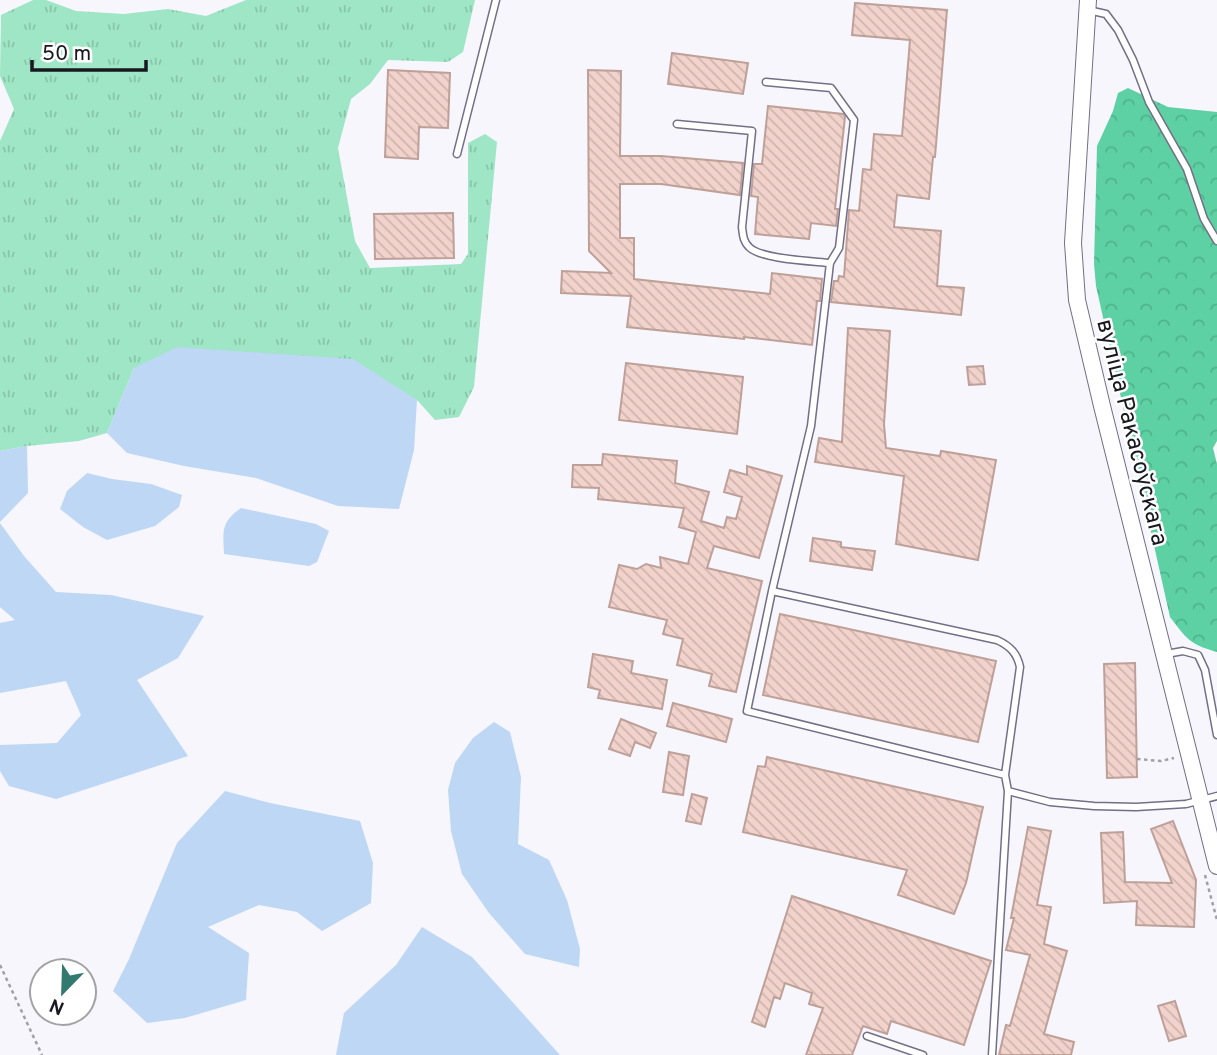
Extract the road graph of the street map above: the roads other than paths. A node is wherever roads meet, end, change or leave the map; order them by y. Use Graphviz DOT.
graph roads {
  1 [pos="496,0"];
  2 [pos="1087,5"];
  3 [pos="766,82"];
  4 [pos="677,124"];
  5 [pos="457,154"];
  6 [pos="1217,240"];
  7 [pos="830,263"];
  8 [pos="772,591"];
  9 [pos="1164,654"];
  10 [pos="1217,735"];
  11 [pos="1005,775"];
  12 [pos="1008,791"];
  13 [pos="1217,796"];
  14 [pos="1200,800"];
  15 [pos="1217,866"];
  16 [pos="867,1036"];
  17 [pos="923,1055"];
  18 [pos="992,1055"];
  1 -- 5 [label="lane"];
  2 -- 6 [label="lane"];
  2 -- 9 [label="street, вуліца Ракасоўскага"];
  3 -- 7 [label="lane"];
  4 -- 7 [label="lane"];
  7 -- 8 [label="lane"];
  8 -- 11 [label="lane"];
  8 -- 11 [label="lane"];
  9 -- 10 [label="lane"];
  9 -- 14 [label="street, вуліца Ракасоўскага"];
  11 -- 12 [label="lane"];
  12 -- 14 [label="lane"];
  12 -- 18 [label="lane"];
  13 -- 14 [label="lane"];
  14 -- 15 [label="street, вуліца Ракасоўскага"];
  16 -- 17 [label="lane"];
}
